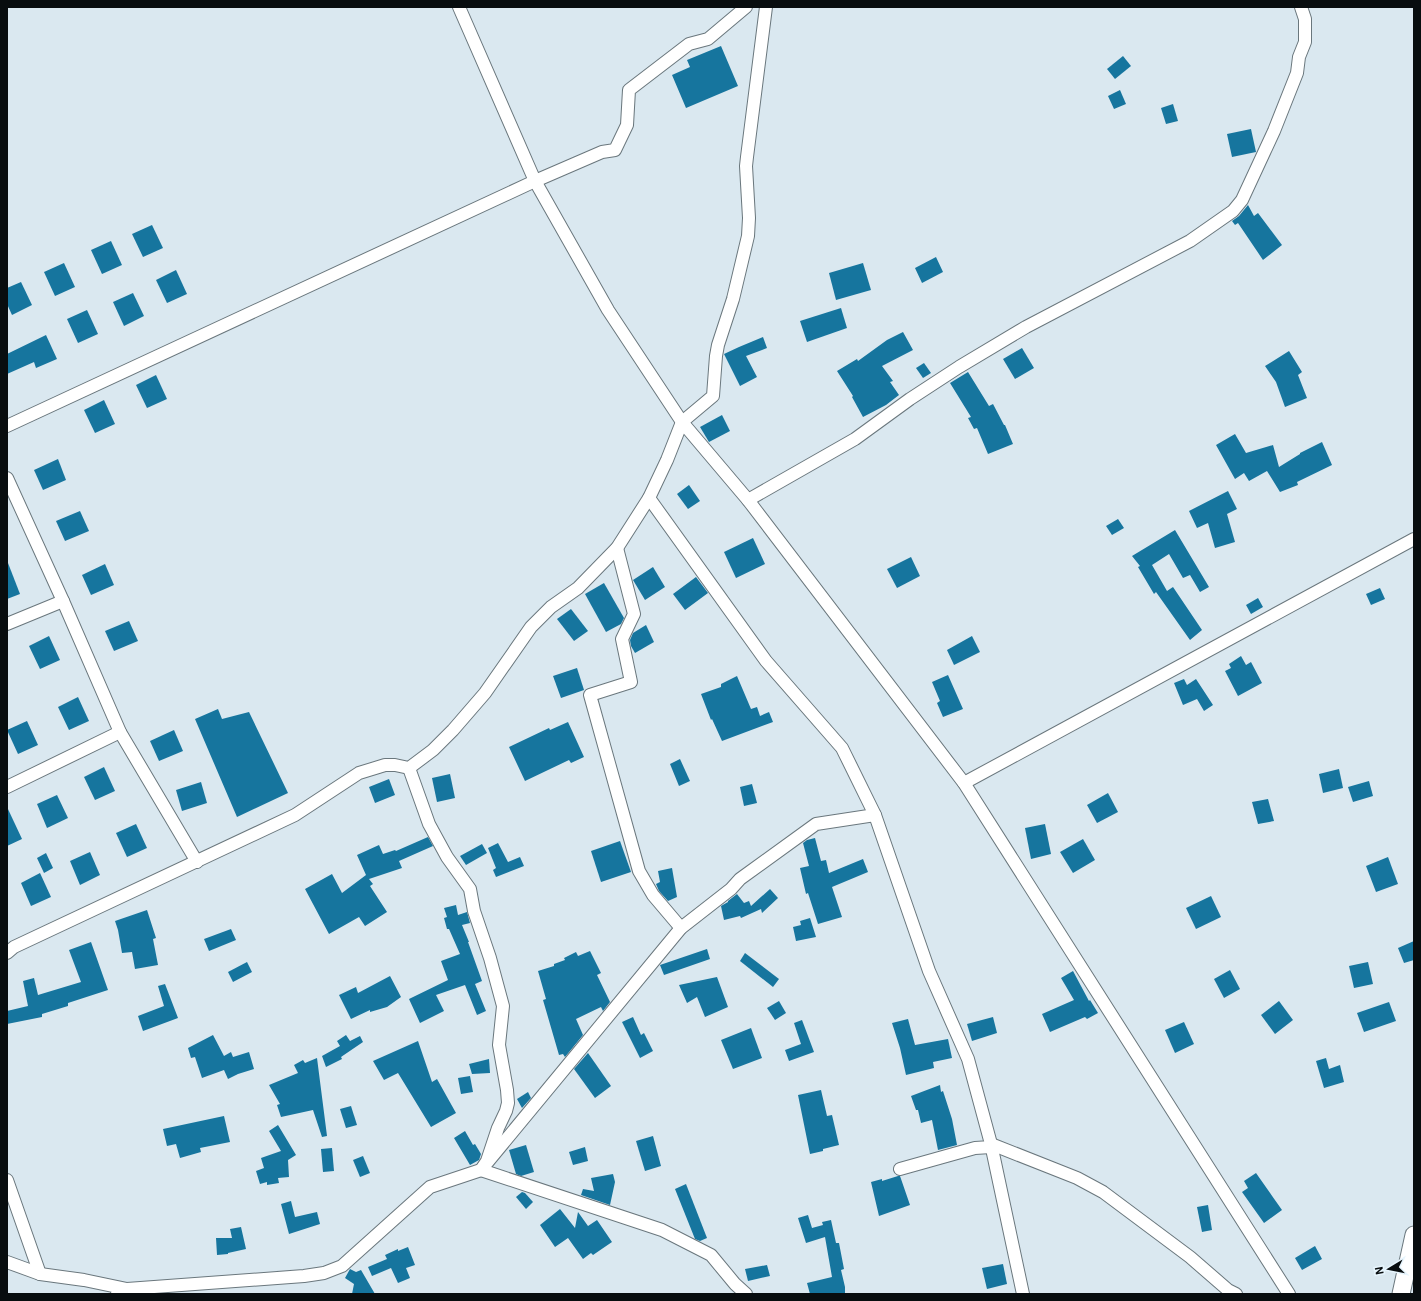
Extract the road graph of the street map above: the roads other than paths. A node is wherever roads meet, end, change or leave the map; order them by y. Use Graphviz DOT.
graph roads {
  1 [pos="459,7"];
  2 [pos="746,7"];
  3 [pos="766,7"];
  4 [pos="1301,7"];
  5 [pos="535,181"];
  6 [pos="682,422"];
  7 [pos="7,426"];
  8 [pos="7,478"];
  9 [pos="649,498"];
  10 [pos="748,500"];
  11 [pos="1414,540"];
  12 [pos="617,548"];
  13 [pos="63,601"];
  14 [pos="7,624"];
  15 [pos="120,732"];
  16 [pos="409,768"];
  17 [pos="964,783"];
  18 [pos="7,787"];
  19 [pos="875,815"];
  20 [pos="197,862"];
  21 [pos="681,928"];
  22 [pos="7,953"];
  23 [pos="991,1144"];
  24 [pos="900,1169"];
  25 [pos="481,1170"];
  26 [pos="7,1180"];
  27 [pos="1414,1235"];
  28 [pos="7,1262"];
  29 [pos="40,1274"];
  30 [pos="122,1292"];
  31 [pos="746,1294"];
  32 [pos="1023,1294"];
  33 [pos="1236,1294"];
  34 [pos="1289,1294"];
  35 [pos="1401,1294"];
  1 -- 5 [label="street"];
  2 -- 5 [label="street"];
  3 -- 6 [label="street"];
  4 -- 10 [label="street"];
  5 -- 6 [label="street"];
  5 -- 7 [label="street"];
  6 -- 9 [label="street"];
  6 -- 10 [label="street"];
  8 -- 13 [label="street"];
  9 -- 12 [label="street"];
  9 -- 19 [label="street"];
  10 -- 17 [label="street"];
  11 -- 17 [label="street"];
  12 -- 16 [label="street"];
  12 -- 21 [label="street"];
  13 -- 14 [label="street"];
  13 -- 15 [label="street"];
  15 -- 18 [label="street"];
  15 -- 20 [label="street"];
  16 -- 20 [label="street"];
  16 -- 25 [label="street"];
  17 -- 34 [label="street"];
  19 -- 21 [label="street"];
  19 -- 23 [label="street"];
  20 -- 22 [label="street"];
  21 -- 25 [label="street"];
  23 -- 24 [label="street"];
  23 -- 32 [label="street"];
  23 -- 33 [label="street"];
  25 -- 30 [label="street"];
  25 -- 31 [label="street"];
  26 -- 29 [label="street"];
  27 -- 35 [label="main road"];
  28 -- 29 [label="street"];
  29 -- 30 [label="street"];
}
